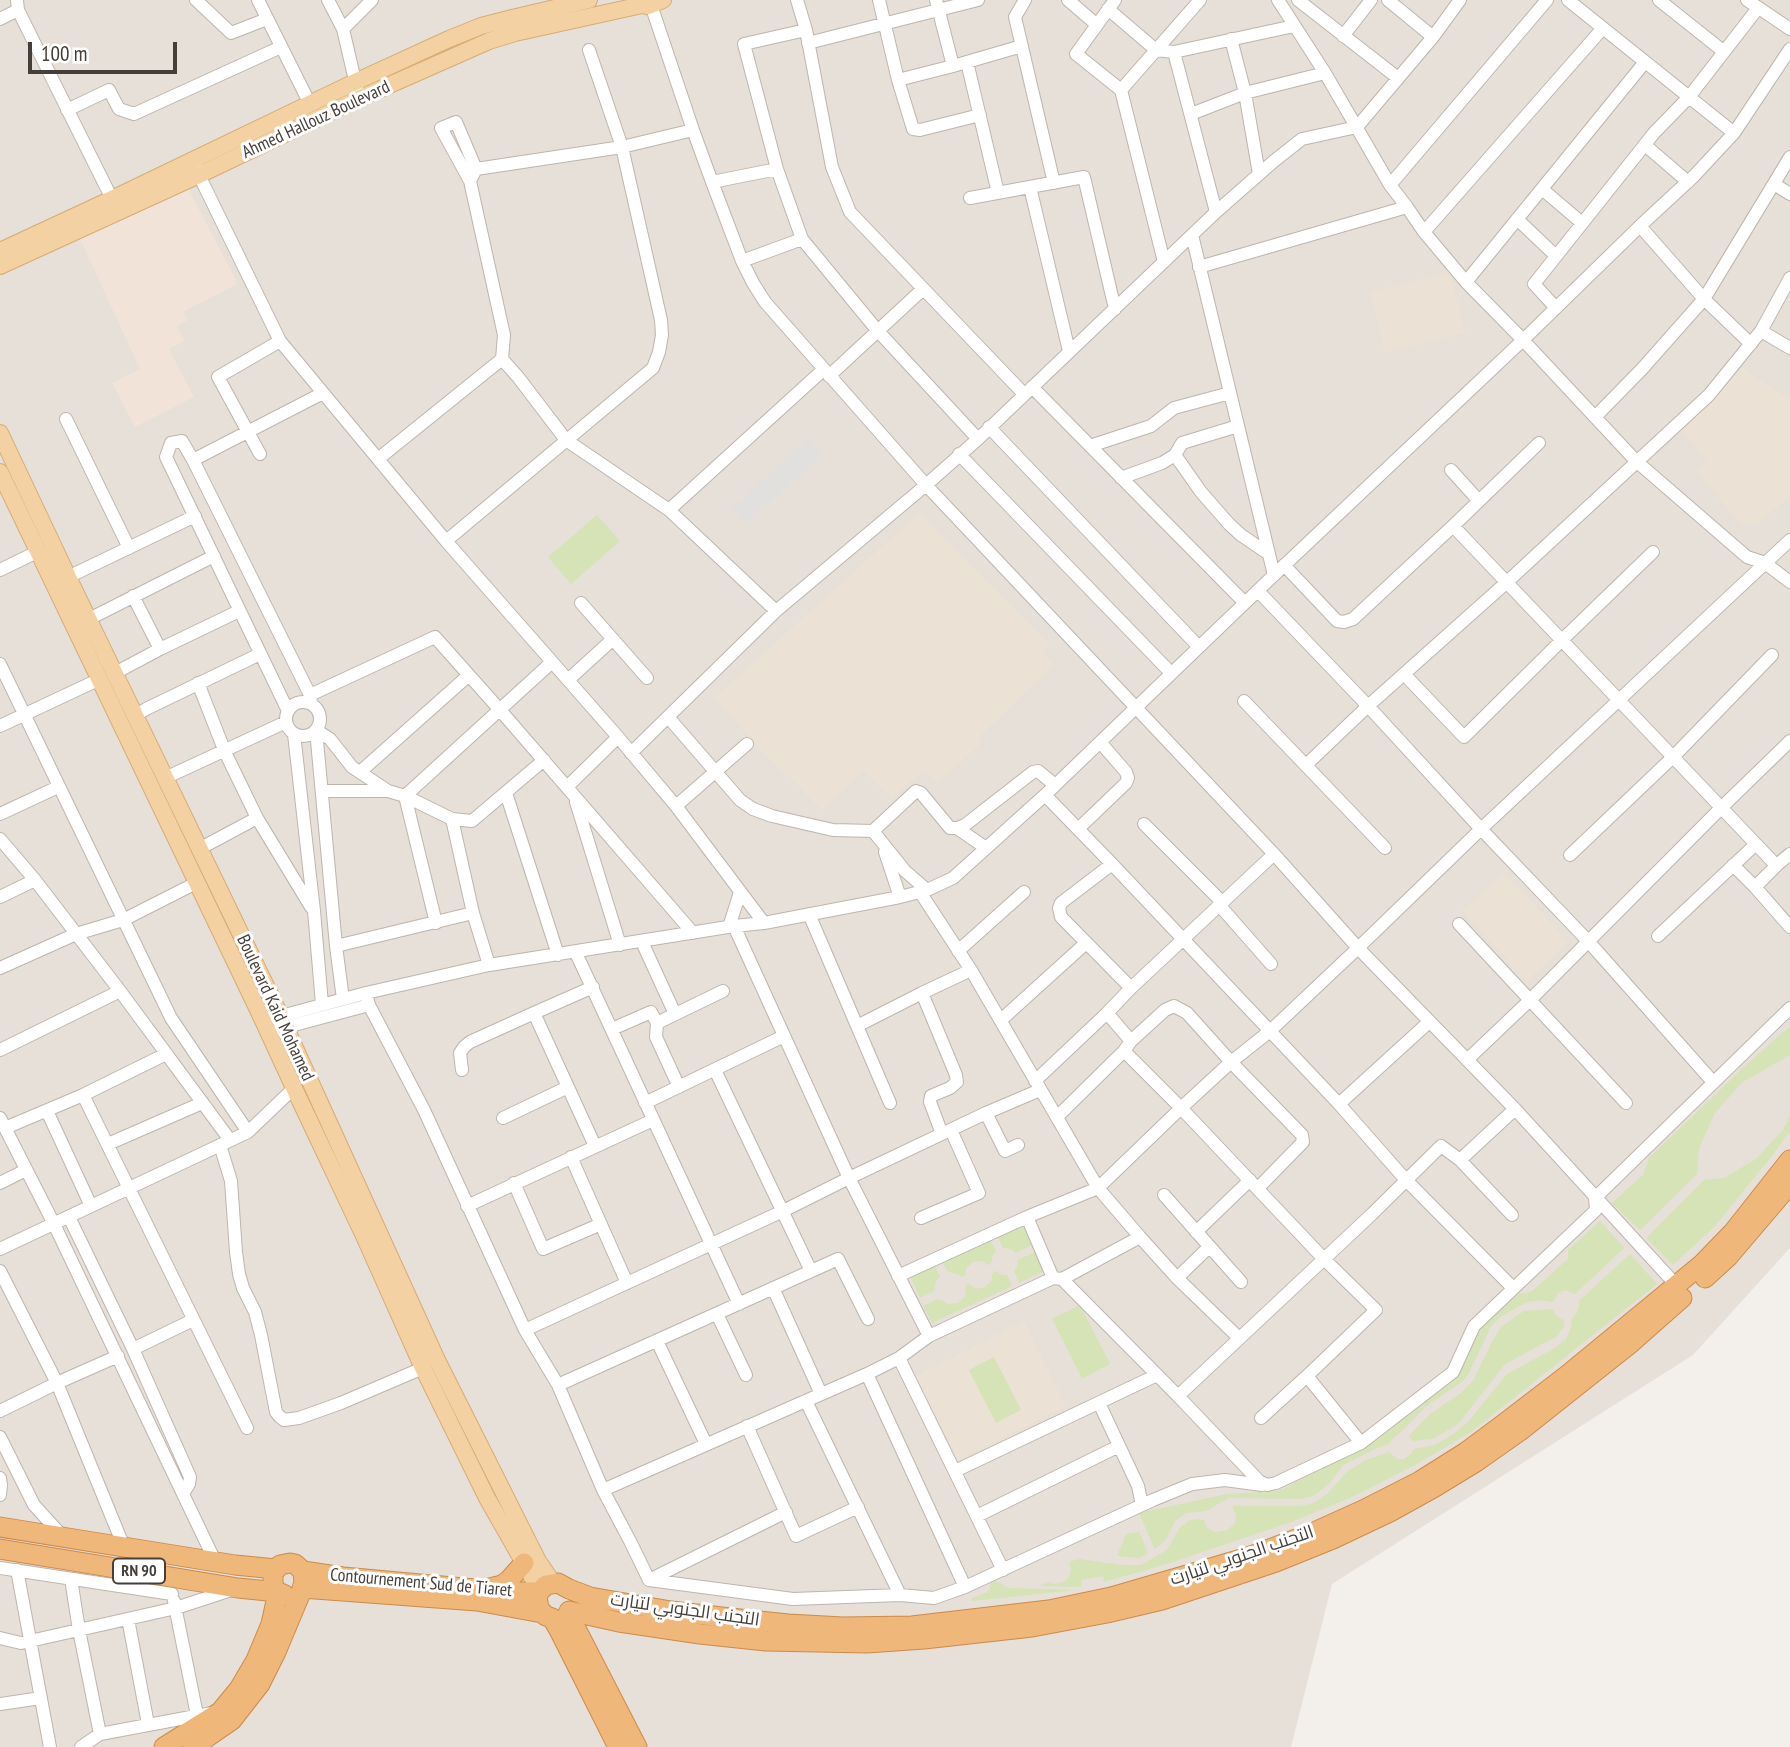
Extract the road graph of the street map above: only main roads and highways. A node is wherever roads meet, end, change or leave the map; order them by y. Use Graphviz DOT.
graph roads {
  1 [pos="589,0"];
  2 [pos="651,2"];
  3 [pos="357,90"];
  4 [pos="195,168"];
  5 [pos="0,251"];
  6 [pos="0,266"];
  7 [pos="0,433"];
  8 [pos="0,472"];
  9 [pos="1790,1160"];
  10 [pos="1790,1184"];
  11 [pos="0,1527"];
  12 [pos="0,1549"];
  13 [pos="524,1563"];
  14 [pos="276,1569"];
  15 [pos="302,1580"];
  16 [pos="485,1589"];
  17 [pos="550,1589"];
  18 [pos="278,1592"];
  19 [pos="558,1614"];
  20 [pos="619,1622"];
  21 [pos="589,1655"];
  22 [pos="164,1747"];
  23 [pos="193,1747"];
  24 [pos="618,1747"];
  25 [pos="637,1747"];
  1 -- 3 [label="main road"];
  2 -- 3 [label="main road, Ahmed Hallouz Boulevard"];
  3 -- 4 [label="main road, Ahmed Hallouz Boulevard"];
  3 -- 4 [label="main road"];
  4 -- 5 [label="main road"];
  4 -- 6 [label="main road, Ahmed Hallouz Boulevard"];
  7 -- 17 [label="main road, Boulevard Kaid Mohamed"];
  8 -- 13 [label="main road, Boulevard Kaid Mohamed"];
  9 -- 17 [label="highway, التجنب الجنوبي لتيارت"];
  10 -- 20 [label="highway, التجنب الجنوبي لتيارت"];
  11 -- 14 [label="highway, RN 90"];
  12 -- 18 [label="highway, RN 90"];
  13 -- 16 [label="highway"];
  13 -- 17 [label="main road, Boulevard Kaid Mohamed"];
  14 -- 15 [label="highway"];
  14 -- 18 [label="highway"];
  15 -- 16 [label="highway, Contournement Sud de Tiaret"];
  15 -- 18 [label="highway"];
  15 -- 19 [label="highway, التجنب الجنوبي لتيارت"];
  15 -- 23 [label="highway"];
  16 -- 17 [label="highway, Contournement Sud de Tiaret"];
  17 -- 19 [label="highway"];
  17 -- 19 [label="highway"];
  18 -- 22 [label="highway"];
  19 -- 20 [label="highway, التجنب الجنوبي لتيارت"];
  19 -- 21 [label="highway"];
  19 -- 24 [label="highway"];
  20 -- 21 [label="highway"];
  21 -- 25 [label="highway"];
}
